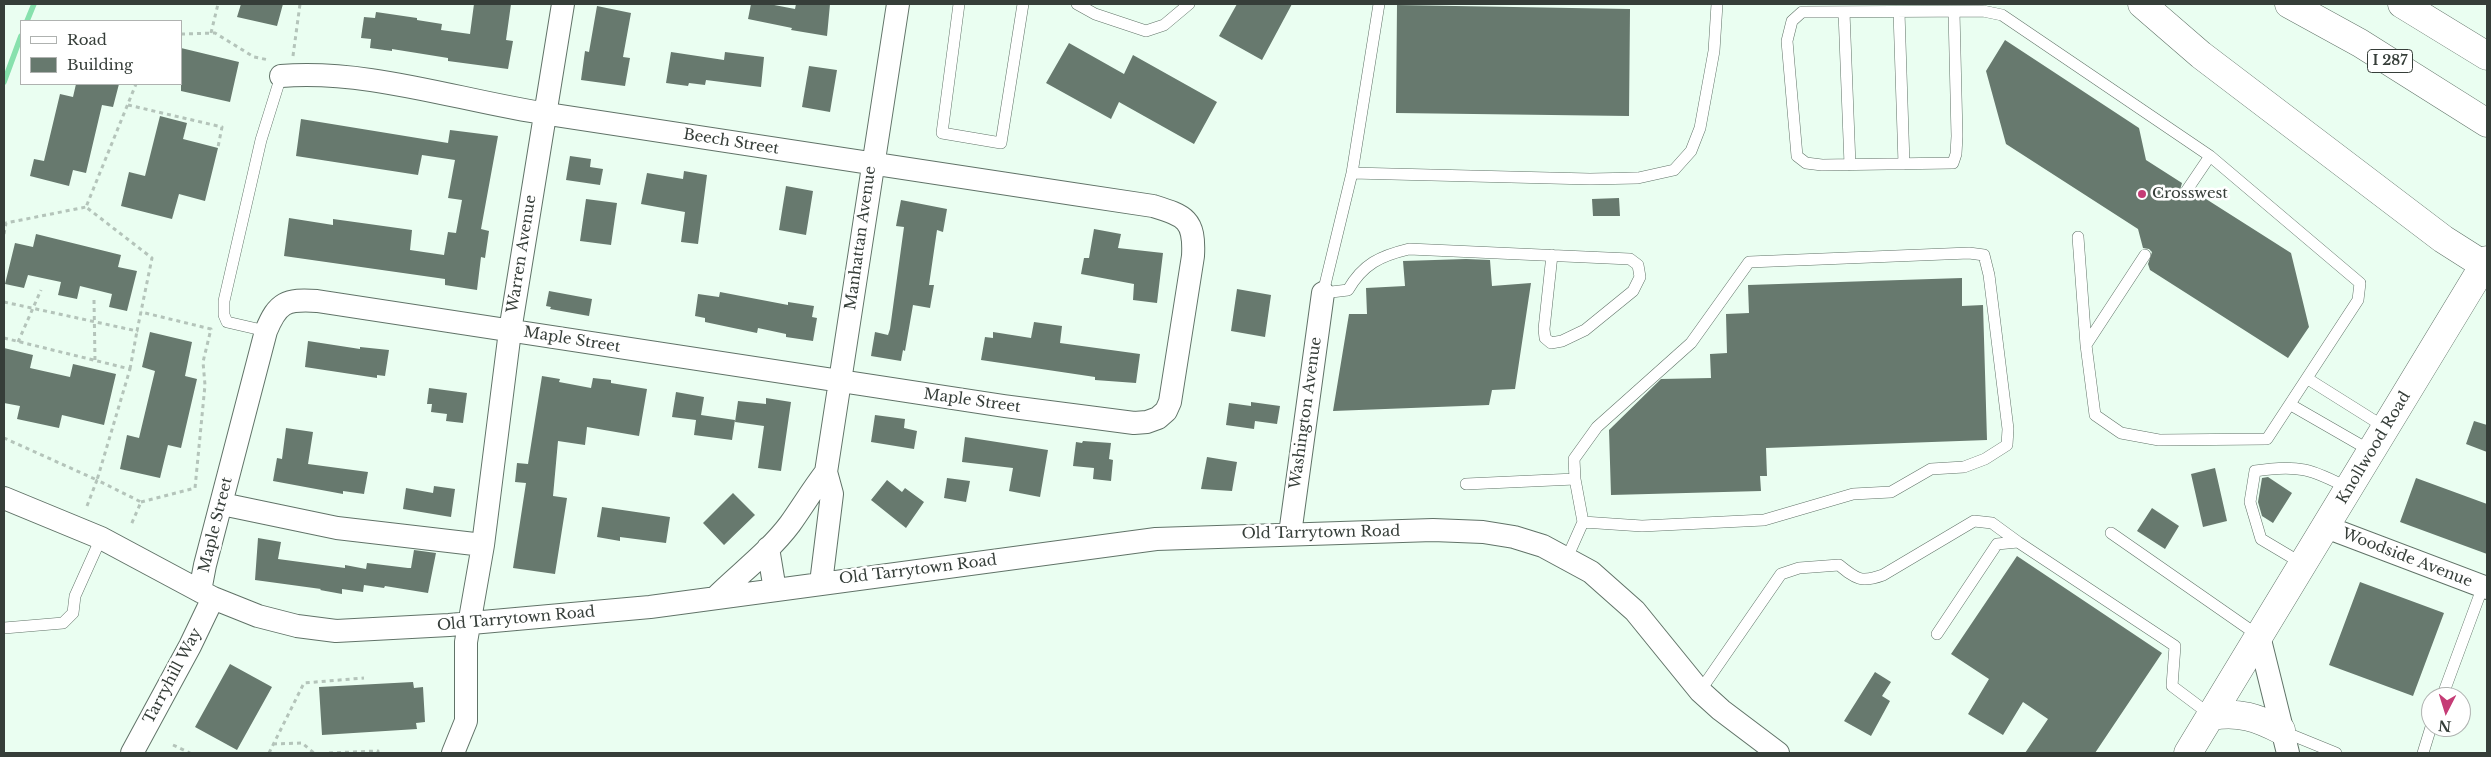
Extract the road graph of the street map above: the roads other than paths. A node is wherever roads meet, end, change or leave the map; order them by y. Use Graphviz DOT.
graph roads {
  1 [pos="563,4"];
  2 [pos="898,4"];
  3 [pos="959,4"];
  4 [pos="1023,4"];
  5 [pos="1077,4"];
  6 [pos="1189,4"];
  7 [pos="1379,4"];
  8 [pos="1717,4"];
  9 [pos="2142,4"];
  10 [pos="2289,4"];
  11 [pos="2402,4"];
  12 [pos="1844,12"];
  13 [pos="1899,12"];
  14 [pos="1954,12"];
  15 [pos="2487,56"];
  16 [pos="282,68"];
  17 [pos="544,114"];
  18 [pos="2487,123"];
  19 [pos="2210,156"];
  20 [pos="872,163"];
  21 [pos="1904,164"];
  22 [pos="1850,165"];
  23 [pos="1352,173"];
  24 [pos="2187,190"];
  25 [pos="2078,237"];
  26 [pos="1552,255"];
  27 [pos="2145,255"];
  28 [pos="2486,264"];
  29 [pos="1323,293"];
  30 [pos="266,331"];
  31 [pos="510,331"];
  32 [pos="2086,345"];
  33 [pos="2308,379"];
  34 [pos="840,382"];
  35 [pos="2291,405"];
  36 [pos="1158,418"];
  37 [pos="2386,428"];
  38 [pos="2371,451"];
  39 [pos="826,472"];
  40 [pos="1574,479"];
  41 [pos="1466,484"];
  42 [pos="2350,489"];
  43 [pos="4,498"];
  44 [pos="222,504"];
  45 [pos="1583,522"];
  46 [pos="2326,527"];
  47 [pos="2111,533"];
  48 [pos="1290,534"];
  49 [pos="101,538"];
  50 [pos="2018,542"];
  51 [pos="483,544"];
  52 [pos="768,548"];
  53 [pos="1567,558"];
  54 [pos="2304,564"];
  55 [pos="821,583"];
  56 [pos="2485,587"];
  57 [pos="775,590"];
  58 [pos="207,595"];
  59 [pos="715,598"];
  60 [pos="469,623"];
  61 [pos="4,628"];
  62 [pos="1937,634"];
  63 [pos="2259,636"];
  64 [pos="2446,687"];
  65 [pos="1700,691"];
  66 [pos="2212,716"];
  67 [pos="2428,737"];
  68 [pos="2284,742"];
  69 [pos="132,753"];
  70 [pos="452,753"];
  71 [pos="1778,753"];
  72 [pos="2188,753"];
  73 [pos="2336,753"];
  74 [pos="2423,753"];
  1 -- 17 [label="street, Warren Avenue"];
  2 -- 20 [label="street, Manhattan Avenue"];
  3 -- 4 [label="lane"];
  5 -- 6 [label="lane"];
  7 -- 23 [label="lane"];
  8 -- 23 [label="lane"];
  9 -- 28 [label="main road"];
  10 -- 18 [label="main road, I 287"];
  11 -- 15 [label="main road"];
  12 -- 13 [label="lane"];
  12 -- 22 [label="lane"];
  12 -- 22 [label="lane"];
  13 -- 14 [label="lane"];
  13 -- 21 [label="lane"];
  14 -- 19 [label="lane"];
  14 -- 21 [label="lane"];
  16 -- 17 [label="street, Beech Street"];
  16 -- 30 [label="lane"];
  17 -- 20 [label="street, Beech Street"];
  17 -- 31 [label="street, Warren Avenue"];
  19 -- 24 [label="lane"];
  19 -- 33 [label="lane"];
  20 -- 34 [label="street, Manhattan Avenue"];
  20 -- 36 [label="street, Beech Street"];
  21 -- 22 [label="lane"];
  23 -- 29 [label="lane"];
  25 -- 32 [label="lane"];
  26 -- 26 [label="lane"];
  26 -- 29 [label="lane"];
  27 -- 32 [label="lane"];
  28 -- 37 [label="main road, Knollwood Road"];
  29 -- 48 [label="street, Washington Avenue"];
  30 -- 31 [label="street, Maple Street"];
  30 -- 44 [label="street, Maple Street"];
  31 -- 34 [label="street, Maple Street"];
  31 -- 51 [label="street, Warren Avenue"];
  32 -- 35 [label="lane"];
  33 -- 35 [label="lane"];
  33 -- 37 [label="lane"];
  34 -- 36 [label="street, Maple Street"];
  34 -- 39 [label="street, Manhattan Avenue"];
  35 -- 38 [label="lane"];
  37 -- 38 [label="main road, Knollwood Road"];
  38 -- 42 [label="main road, Knollwood Road"];
  39 -- 52 [label="street, Manhattan Avenue"];
  39 -- 55 [label="street, Manhattan Avenue"];
  40 -- 41 [label="lane"];
  40 -- 45 [label="lane"];
  40 -- 45 [label="lane"];
  42 -- 46 [label="main road, Knollwood Road"];
  42 -- 54 [label="lane"];
  43 -- 49 [label="street, Old Tarrytown Road"];
  44 -- 51 [label="street"];
  44 -- 58 [label="street, Maple Street"];
  45 -- 53 [label="lane"];
  46 -- 54 [label="main road, Knollwood Road"];
  46 -- 56 [label="street, Woodside Avenue"];
  47 -- 63 [label="lane"];
  48 -- 53 [label="street, Old Tarrytown Road"];
  48 -- 55 [label="street, Old Tarrytown Road"];
  49 -- 58 [label="street, Old Tarrytown Road"];
  49 -- 61 [label="lane"];
  50 -- 62 [label="lane"];
  50 -- 65 [label="lane"];
  50 -- 66 [label="lane"];
  51 -- 60 [label="street, Warren Avenue"];
  52 -- 57 [label="street"];
  52 -- 59 [label="street, Manhattan Avenue"];
  53 -- 65 [label="street, Old Tarrytown Road"];
  54 -- 63 [label="main road, Knollwood Road"];
  55 -- 57 [label="street, Old Tarrytown Road"];
  56 -- 64 [label="lane"];
  57 -- 59 [label="street, Old Tarrytown Road"];
  58 -- 60 [label="street, Old Tarrytown Road"];
  58 -- 69 [label="street, Tarryhill Way"];
  59 -- 60 [label="street, Old Tarrytown Road"];
  60 -- 70 [label="street"];
  63 -- 66 [label="main road, Knollwood Road"];
  63 -- 68 [label="street"];
  65 -- 71 [label="street, Old Tarrytown Road"];
  66 -- 68 [label="main road"];
  66 -- 72 [label="main road, Knollwood Road"];
  67 -- 74 [label="lane"];
  68 -- 73 [label="lane"];
}
